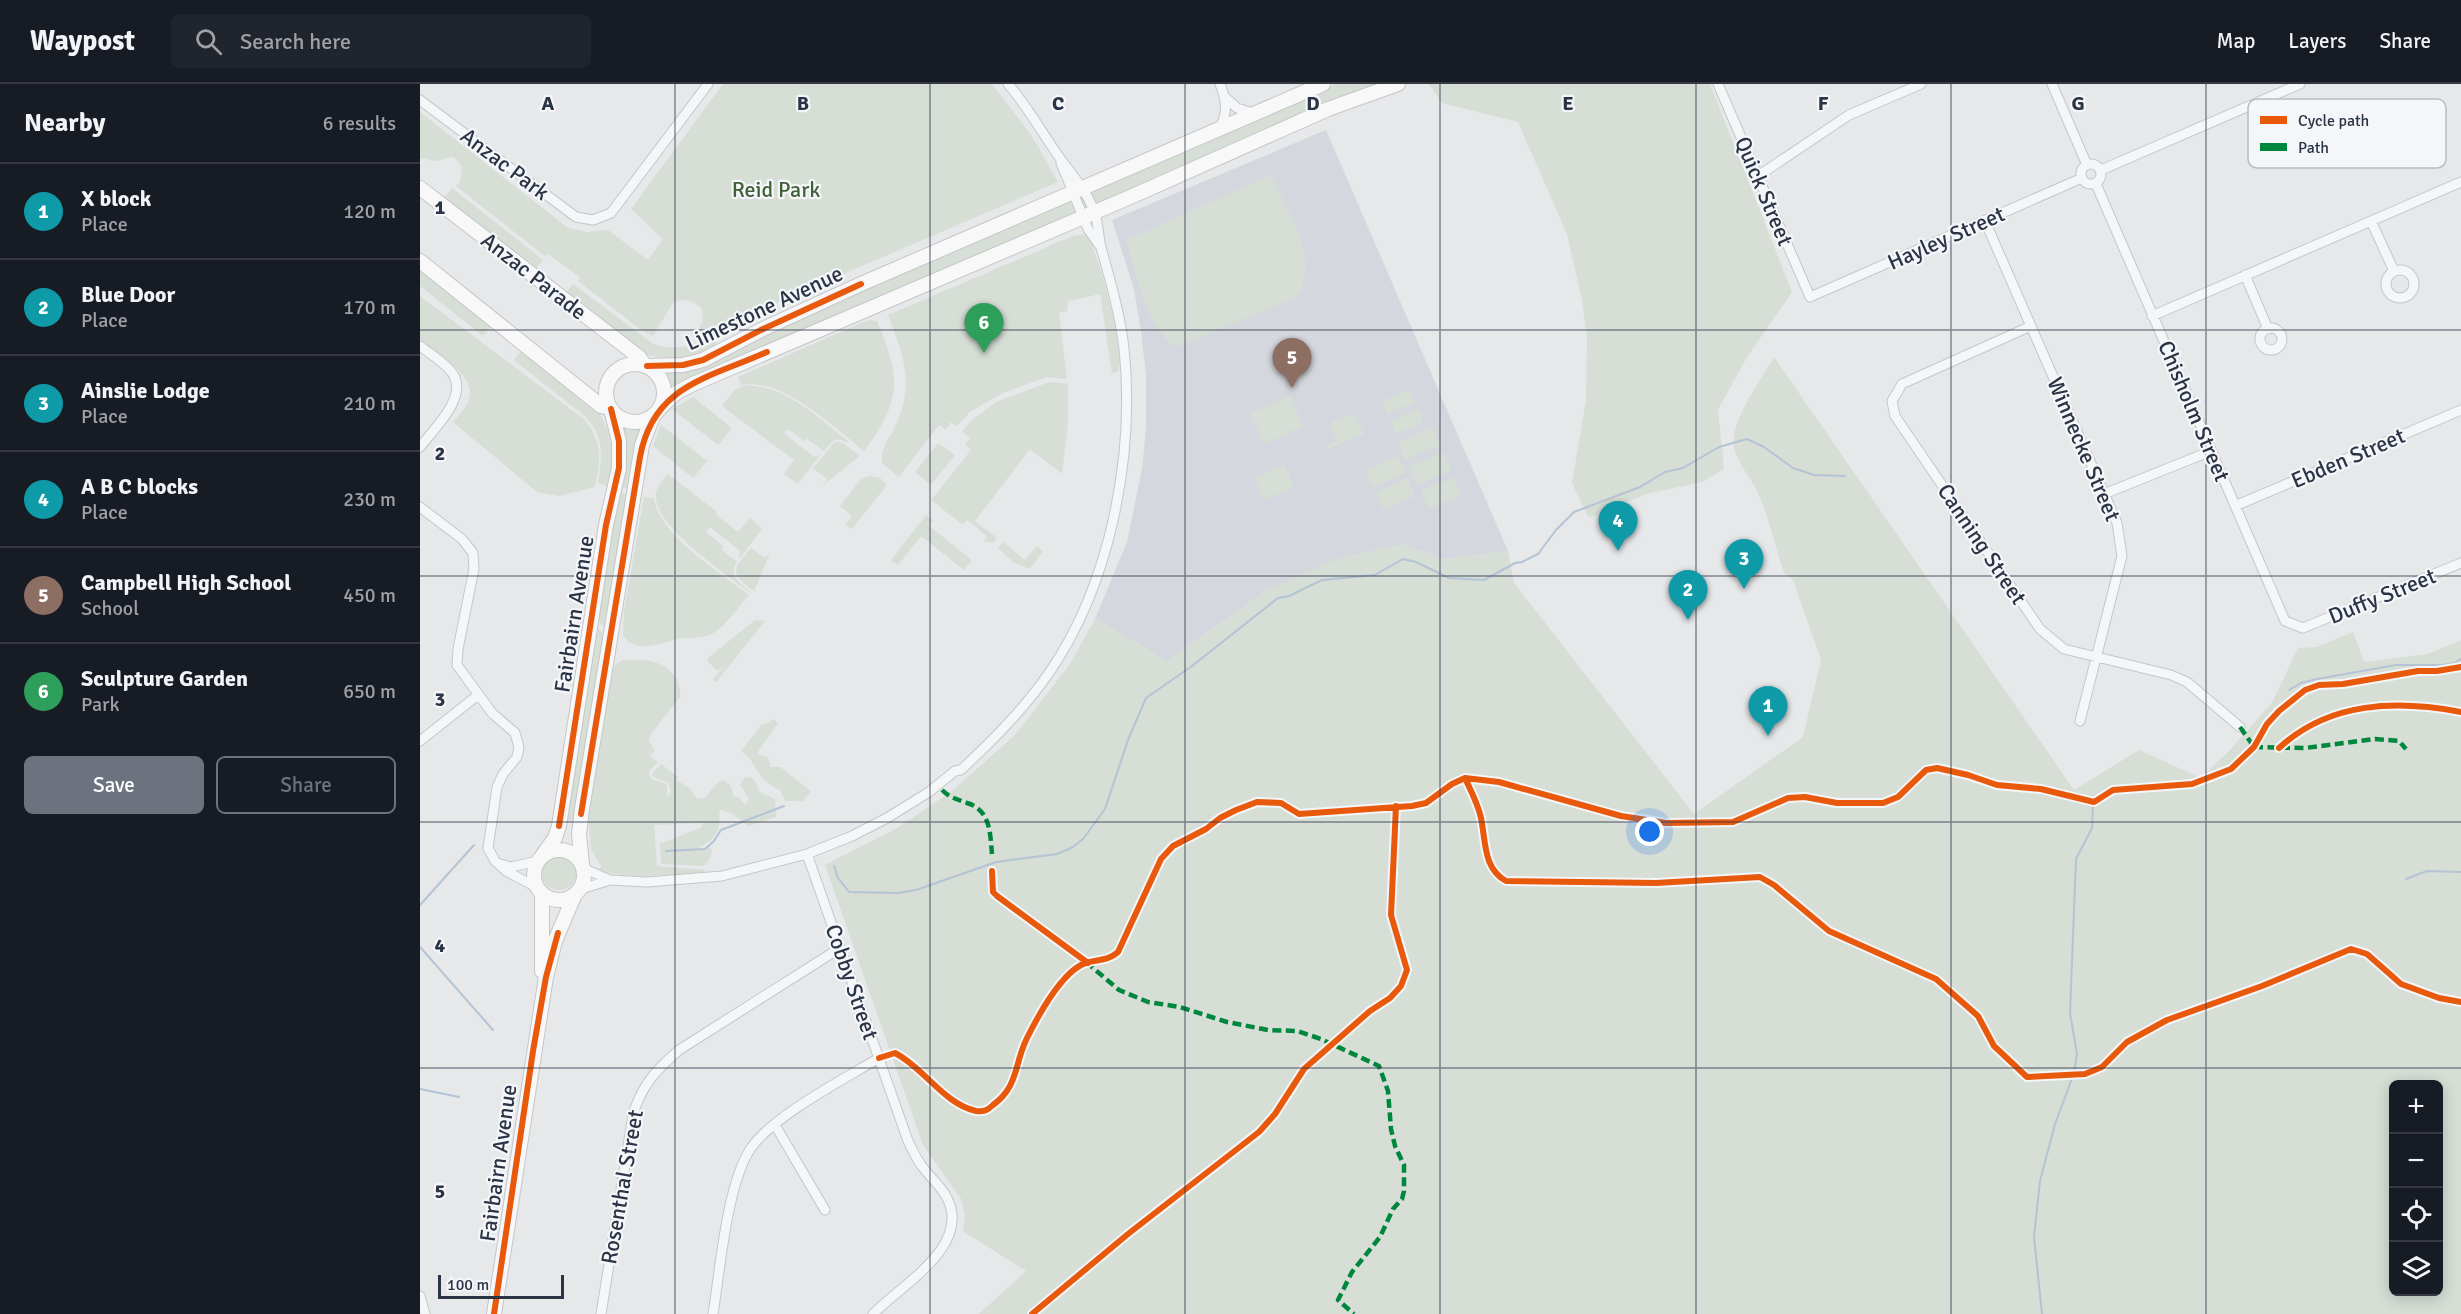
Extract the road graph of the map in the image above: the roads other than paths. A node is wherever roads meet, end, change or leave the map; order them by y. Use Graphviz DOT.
graph roads {
  1 [pos="708,84"];
  2 [pos="1008,84"];
  3 [pos="1220,84"];
  4 [pos="1323,84"];
  5 [pos="1398,84"];
  6 [pos="1718,84"];
  7 [pos="1921,84"];
  8 [pos="2052,84"];
  9 [pos="2300,84"];
  10 [pos="1225,97"];
  11 [pos="2265,99"];
  12 [pos="420,100"];
  13 [pos="2248,106"];
  14 [pos="1256,113"];
  15 [pos="1219,130"];
  16 [pos="2087,165"];
  17 [pos="2101,170"];
  18 [pos="1758,176"];
  19 [pos="2082,178"];
  20 [pos="2461,182"];
  21 [pos="2096,184"];
  22 [pos="420,188"];
  23 [pos="1078,190"];
  24 [pos="1089,214"];
  25 [pos="1984,221"];
  26 [pos="2371,221"];
  27 [pos="420,261"];
  28 [pos="2394,271"];
  29 [pos="2245,275"];
  30 [pos="1810,297"];
  31 [pos="2152,316"];
  32 [pos="2031,326"];
  33 [pos="2268,329"];
  34 [pos="420,346"];
  35 [pos="646,366"];
  36 [pos="611,409"];
  37 [pos="2461,410"];
  38 [pos="657,411"];
  39 [pos="420,447"];
  40 [pos="2211,452"];
  41 [pos="2104,494"];
  42 [pos="2235,506"];
  43 [pos="420,507"];
  44 [pos="2461,563"];
  45 [pos="2303,628"];
  46 [pos="2096,656"];
  47 [pos="478,695"];
  48 [pos="2080,721"];
  49 [pos="2240,727"];
  50 [pos="420,741"];
  51 [pos="807,854"];
  52 [pos="540,859"];
  53 [pos="498,863"];
  54 [pos="583,866"];
  55 [pos="610,880"];
  56 [pos="540,890"];
  57 [pos="577,892"];
  58 [pos="840,948"];
  59 [pos="538,1017"];
  60 [pos="879,1058"];
  61 [pos="775,1125"];
  62 [pos="825,1210"];
  63 [pos="420,1296"];
  64 [pos="425,1314"];
  65 [pos="494,1314"];
  66 [pos="600,1314"];
  67 [pos="713,1314"];
  68 [pos="873,1314"];
  1 -- 12 [label="street, Anzac Park"];
  2 -- 23 [label="street"];
  3 -- 10 [label="street"];
  4 -- 14 [label="main road, Limestone Avenue"];
  5 -- 24 [label="main road, Limestone Avenue"];
  6 -- 18 [label="street, Quick Street"];
  7 -- 18 [label="street"];
  8 -- 16 [label="street"];
  9 -- 11 [label="street"];
  10 -- 14 [label="street"];
  10 -- 15 [label="street"];
  13 -- 17 [label="street"];
  14 -- 15 [label="main road, Limestone Avenue"];
  15 -- 23 [label="main road, Limestone Avenue"];
  16 -- 17 [label="street"];
  16 -- 19 [label="street"];
  17 -- 21 [label="street"];
  18 -- 30 [label="street, Quick Street"];
  19 -- 21 [label="street"];
  19 -- 25 [label="street, Hayley Street"];
  20 -- 26 [label="street"];
  21 -- 31 [label="street, Chisholm Street"];
  22 -- 35 [label="main road, Anzac Parade"];
  23 -- 24 [label="street"];
  23 -- 35 [label="main road, Limestone Avenue"];
  24 -- 38 [label="main road, Limestone Avenue"];
  24 -- 51 [label="street"];
  25 -- 30 [label="street, Hayley Street"];
  25 -- 32 [label="street, Winnecke Street"];
  26 -- 28 [label="street"];
  26 -- 29 [label="street"];
  27 -- 36 [label="main road"];
  29 -- 31 [label="street"];
  29 -- 33 [label="street"];
  31 -- 40 [label="street, Chisholm Street"];
  32 -- 41 [label="street, Winnecke Street"];
  32 -- 46 [label="street, Canning Street"];
  34 -- 39 [label="street"];
  35 -- 36 [label="main road"];
  35 -- 38 [label="main road"];
  36 -- 38 [label="main road"];
  36 -- 52 [label="main road, Fairbairn Avenue"];
  37 -- 42 [label="street, Ebden Street"];
  38 -- 54 [label="main road, Fairbairn Avenue"];
  40 -- 41 [label="street"];
  40 -- 42 [label="street, Chisholm Street"];
  41 -- 46 [label="street, Winnecke Street"];
  42 -- 45 [label="street, Chisholm Street"];
  43 -- 47 [label="street"];
  44 -- 45 [label="street, Duffy Street"];
  46 -- 48 [label="street, Winnecke Street"];
  46 -- 49 [label="street, Canning Street"];
  47 -- 50 [label="street"];
  47 -- 53 [label="street"];
  51 -- 55 [label="street"];
  51 -- 58 [label="street, Cobby Street"];
  52 -- 53 [label="street"];
  52 -- 54 [label="main road"];
  52 -- 56 [label="main road"];
  53 -- 56 [label="street"];
  54 -- 55 [label="street"];
  54 -- 57 [label="main road"];
  55 -- 57 [label="street"];
  56 -- 57 [label="main road"];
  56 -- 59 [label="main road, Fairbairn Avenue"];
  57 -- 59 [label="main road, Fairbairn Avenue"];
  58 -- 60 [label="street, Cobby Street"];
  58 -- 66 [label="street, Rosenthal Street"];
  59 -- 65 [label="main road, Fairbairn Avenue"];
  60 -- 61 [label="street"];
  60 -- 68 [label="street, Cobby Street"];
  61 -- 62 [label="street"];
  61 -- 67 [label="street"];
  63 -- 64 [label="street"];
}
